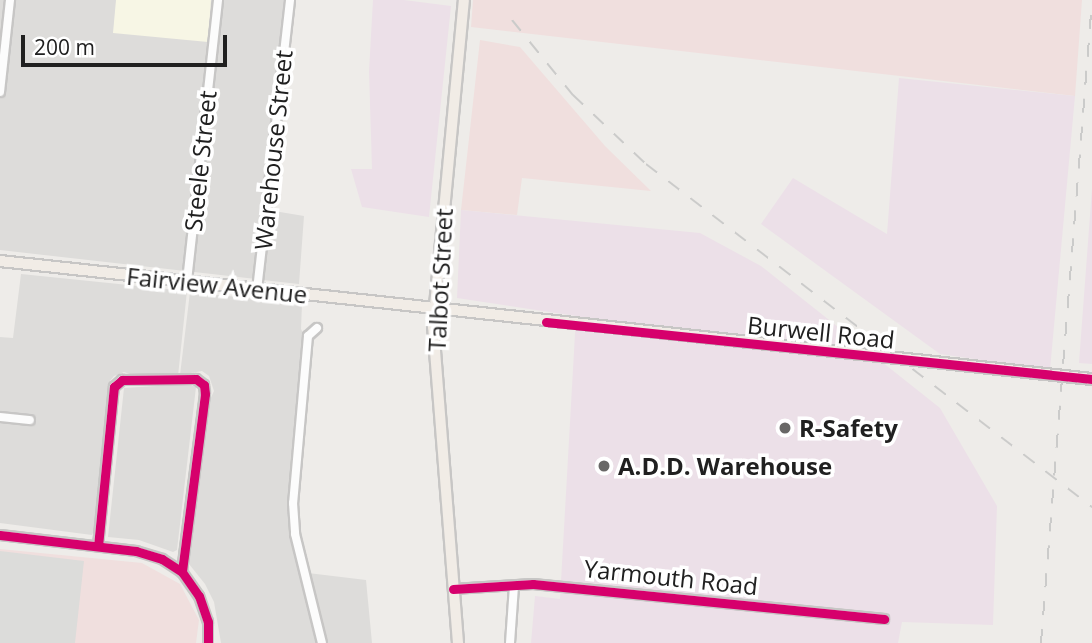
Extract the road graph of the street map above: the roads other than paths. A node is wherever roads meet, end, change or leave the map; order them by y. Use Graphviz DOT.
graph roads {
  1 [pos="10,0"];
  2 [pos="218,0"];
  3 [pos="290,0"];
  4 [pos="464,0"];
  5 [pos="0,92"];
  6 [pos="0,261"];
  7 [pos="187,281"];
  8 [pos="257,289"];
  9 [pos="435,310"];
  10 [pos="317,328"];
  11 [pos="1092,379"];
  12 [pos="0,416"];
  13 [pos="30,420"];
  14 [pos="0,535"];
  15 [pos="97,546"];
  16 [pos="182,572"];
  17 [pos="514,586"];
  18 [pos="453,589"];
  19 [pos="884,619"];
  20 [pos="208,643"];
  21 [pos="322,643"];
  22 [pos="457,643"];
  23 [pos="510,643"];
  1 -- 5 [label="street"];
  2 -- 7 [label="street, Steele Street"];
  3 -- 8 [label="street, Warehouse Street"];
  4 -- 9 [label="main road, Talbot Street"];
  6 -- 7 [label="main road, Fairview Avenue"];
  7 -- 8 [label="main road, Fairview Avenue"];
  8 -- 9 [label="main road, Fairview Avenue"];
  9 -- 11 [label="main road, Burwell Road"];
  9 -- 18 [label="main road, Talbot Street"];
  10 -- 21 [label="street"];
  12 -- 13 [label="street"];
  14 -- 15 [label="street"];
  15 -- 16 [label="street"];
  15 -- 16 [label="street"];
  16 -- 20 [label="street"];
  17 -- 18 [label="street, Yarmouth Road"];
  17 -- 19 [label="street, Yarmouth Road"];
  17 -- 23 [label="street"];
  18 -- 22 [label="main road, Talbot Street"];
}
